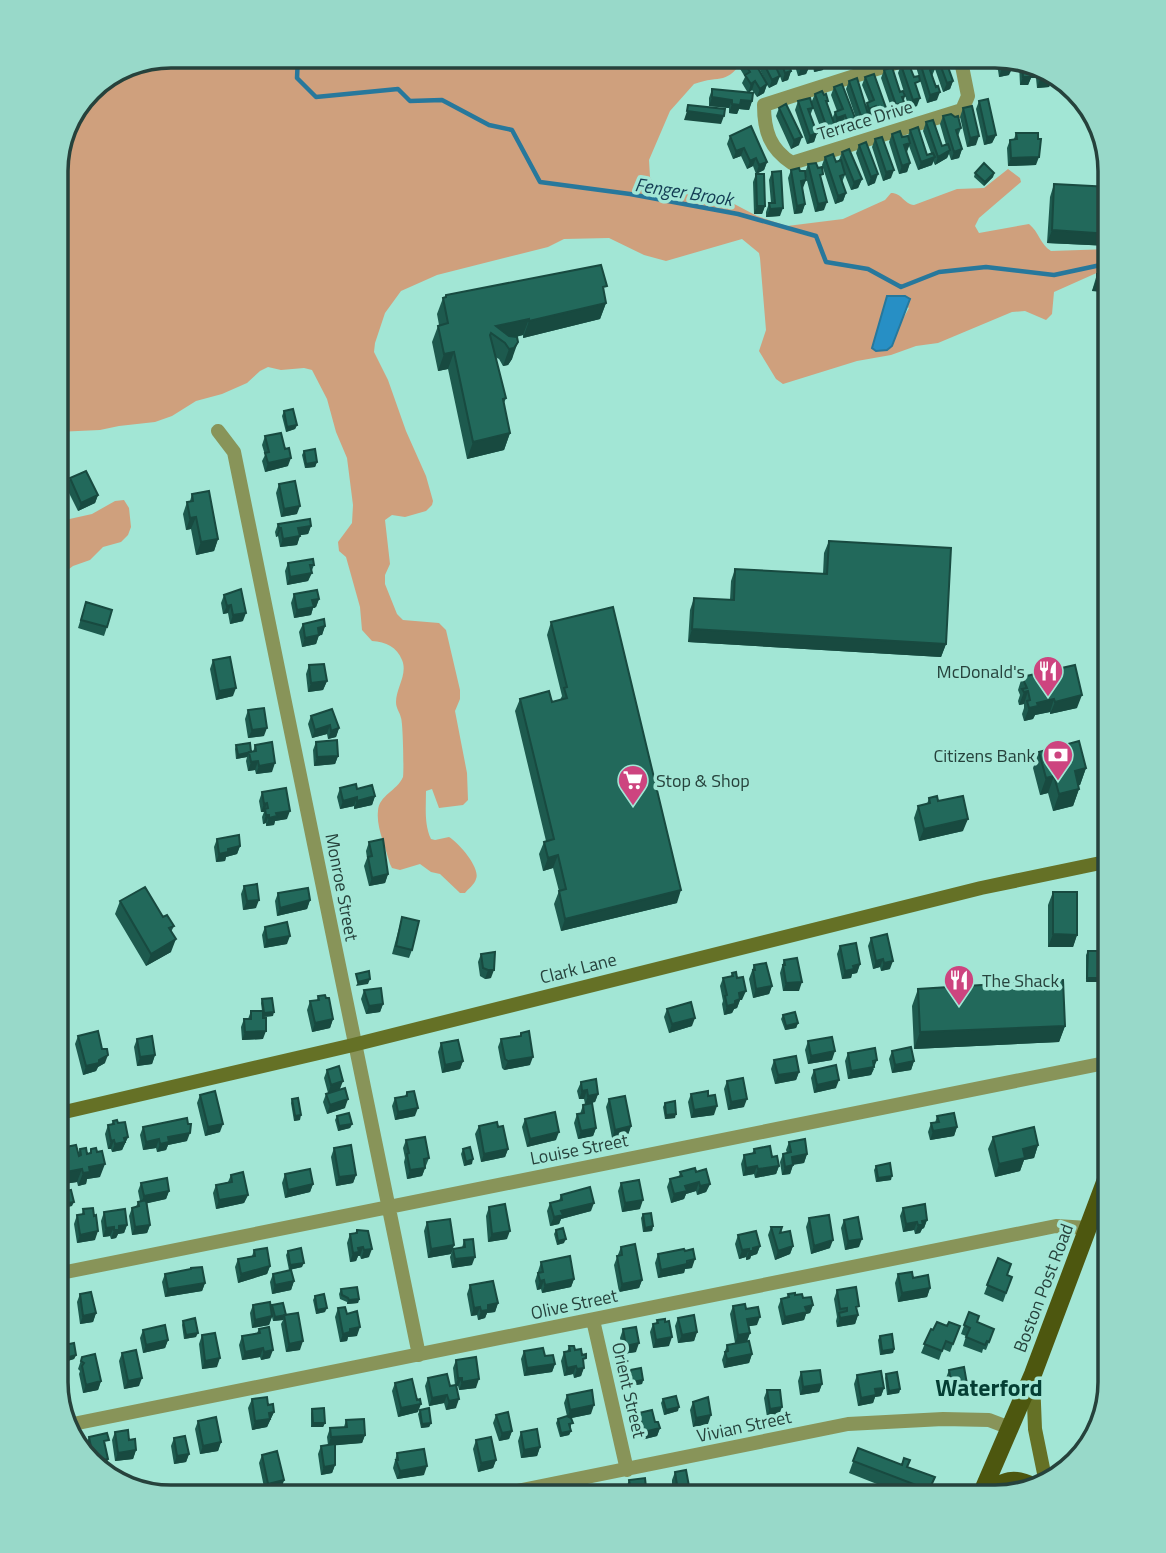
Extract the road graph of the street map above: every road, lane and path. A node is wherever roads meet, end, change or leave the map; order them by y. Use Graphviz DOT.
graph roads {
  1 [pos="880,68"];
  2 [pos="962,68"];
  3 [pos="218,431"];
  4 [pos="1098,864"];
  5 [pos="353,1045"];
  6 [pos="1098,1064"];
  7 [pos="68,1111"];
  8 [pos="1098,1201"];
  9 [pos="387,1208"];
  10 [pos="1088,1228"];
  11 [pos="68,1272"];
  12 [pos="593,1320"];
  13 [pos="419,1355"];
  14 [pos="1033,1374"];
  15 [pos="77,1423"];
  16 [pos="1010,1428"];
  17 [pos="627,1470"];
  18 [pos="1044,1472"];
  19 [pos="1021,1481"];
  20 [pos="550,1485"];
  21 [pos="985,1485"];
  22 [pos="1001,1485"];
  1 -- 2 [label="street, Terrace Drive"];
  3 -- 5 [label="street, Monroe Street"];
  4 -- 5 [label="main road, Clark Lane"];
  5 -- 7 [label="main road, Clark Lane"];
  5 -- 9 [label="street, Monroe Street"];
  6 -- 9 [label="street, Louise Street"];
  8 -- 10 [label="main road, Boston Post Road"];
  9 -- 11 [label="street, Louise Street"];
  9 -- 13 [label="street, Monroe Street"];
  10 -- 12 [label="street, Olive Street"];
  10 -- 14 [label="main road, Boston Post Road"];
  12 -- 13 [label="street, Olive Street"];
  12 -- 17 [label="street, Orient Street"];
  13 -- 15 [label="street, Olive Street"];
  14 -- 16 [label="main road, Boston Post Road"];
  14 -- 18 [label="main road"];
  16 -- 17 [label="street, Vivian Street"];
  16 -- 21 [label="main road, Boston Post Road"];
  17 -- 20 [label="street, Vivian Street"];
  19 -- 22 [label="main road"];
}
